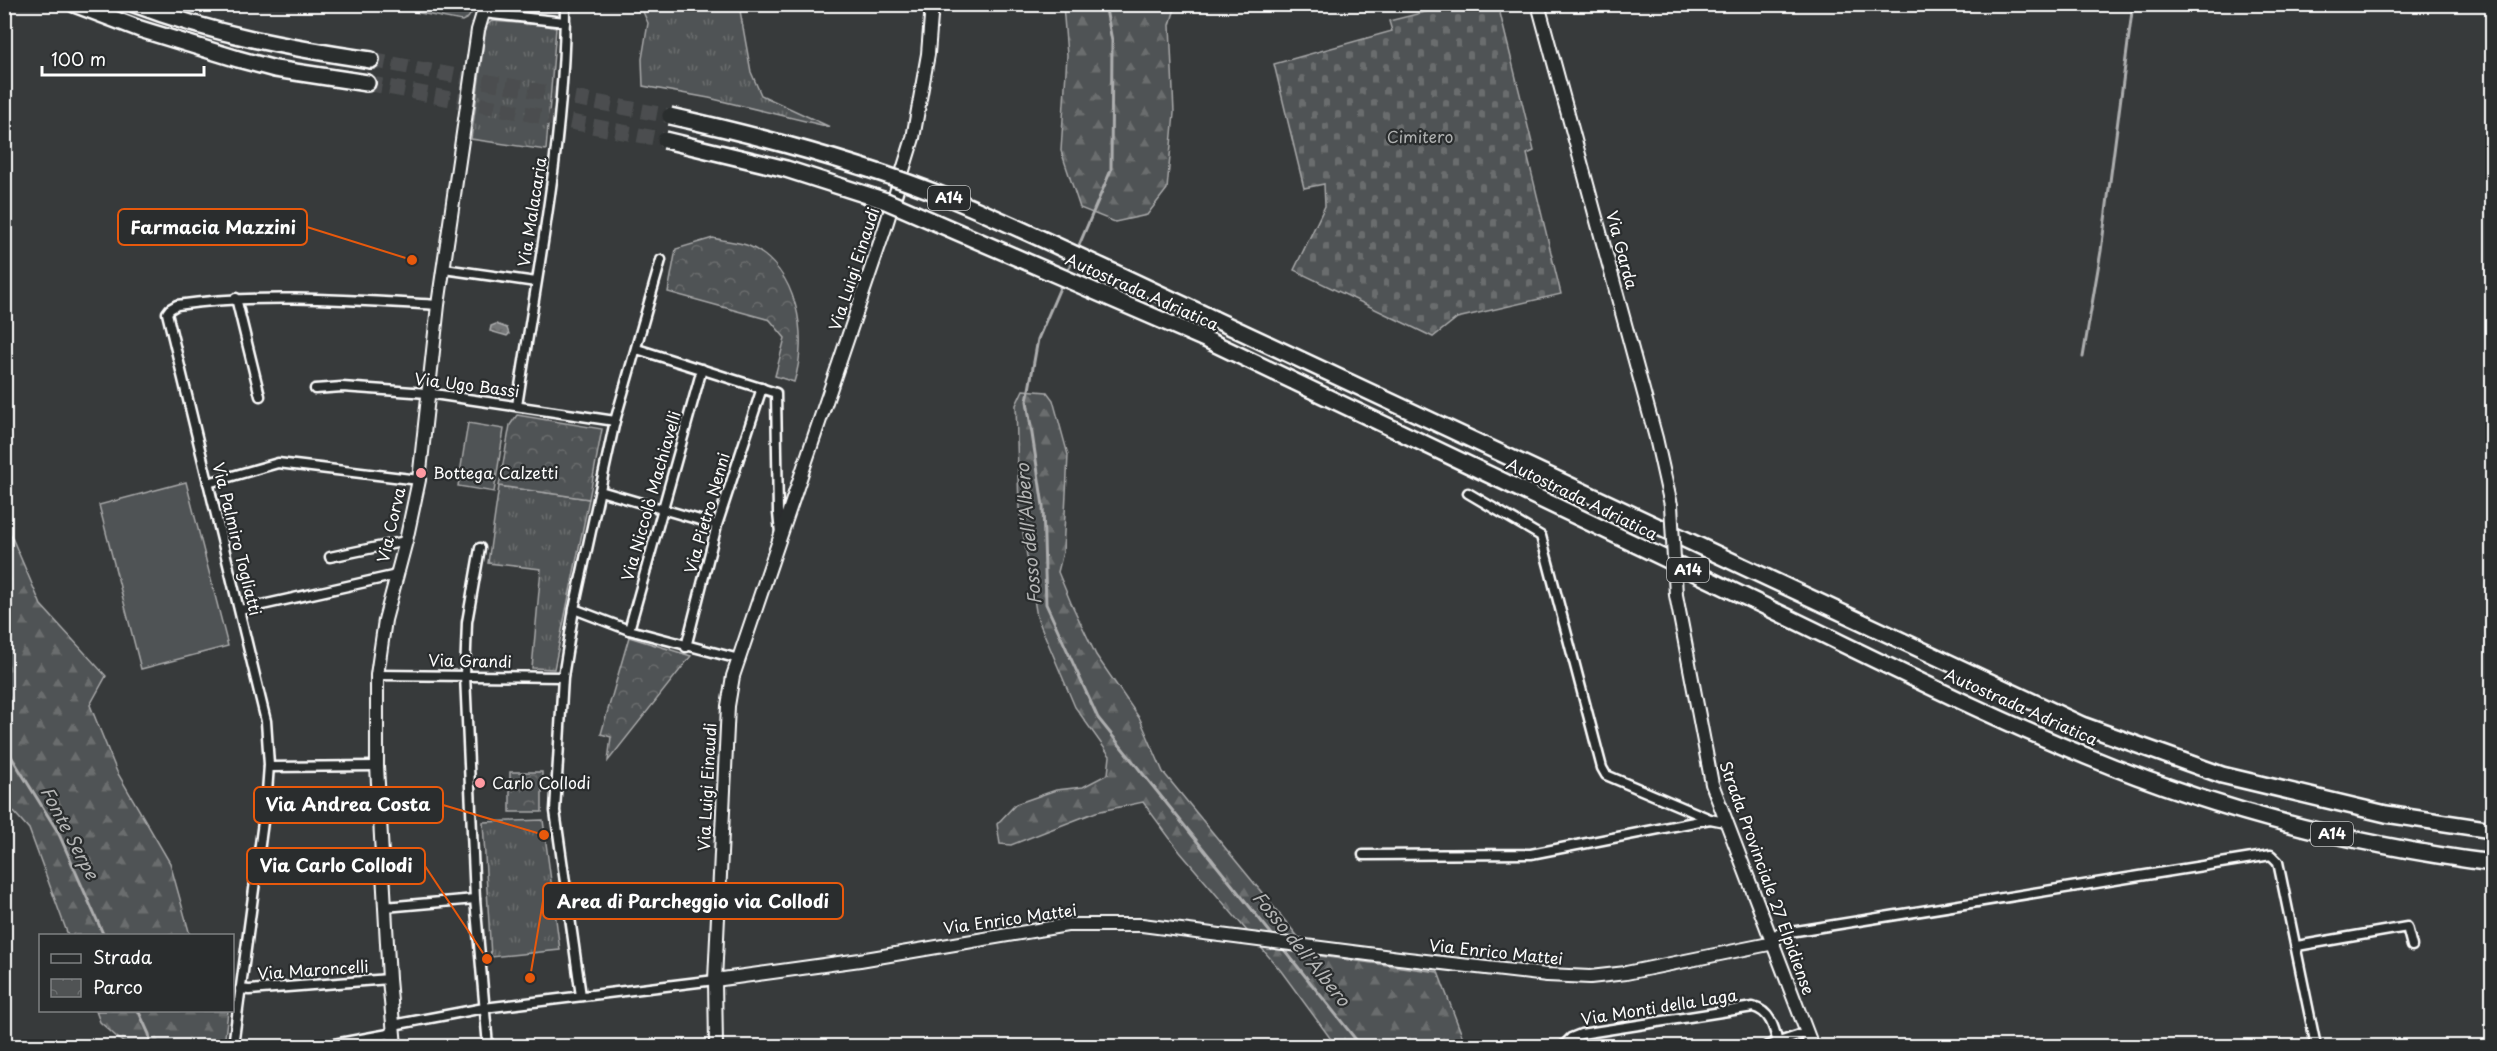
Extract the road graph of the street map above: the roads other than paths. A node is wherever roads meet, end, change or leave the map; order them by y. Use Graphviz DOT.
graph roads {
  1 [pos="75,4"];
  2 [pos="134,4"];
  3 [pos="565,4"];
  4 [pos="932,4"];
  5 [pos="1538,4"];
  6 [pos="485,9"];
  7 [pos="565,22"];
  8 [pos="371,60"];
  9 [pos="367,83"];
  10 [pos="670,116"];
  11 [pos="665,140"];
  12 [pos="661,260"];
  13 [pos="444,269"];
  14 [pos="536,282"];
  15 [pos="236,298"];
  16 [pos="438,305"];
  17 [pos="637,349"];
  18 [pos="702,369"];
  19 [pos="762,388"];
  20 [pos="315,389"];
  21 [pos="428,393"];
  22 [pos="260,396"];
  23 [pos="517,406"];
  24 [pos="615,421"];
  25 [pos="419,480"];
  26 [pos="207,483"];
  27 [pos="600,491"];
  28 [pos="1468,493"];
  29 [pos="1671,505"];
  30 [pos="662,509"];
  31 [pos="717,525"];
  32 [pos="780,537"];
  33 [pos="406,541"];
  34 [pos="480,548"];
  35 [pos="330,556"];
  36 [pos="397,575"];
  37 [pos="574,609"];
  38 [pos="240,610"];
  39 [pos="629,630"];
  40 [pos="686,647"];
  41 [pos="739,659"];
  42 [pos="377,675"];
  43 [pos="465,675"];
  44 [pos="563,677"];
  45 [pos="377,766"];
  46 [pos="269,767"];
  47 [pos="1710,819"];
  48 [pos="1725,822"];
  49 [pos="2493,830"];
  50 [pos="1363,855"];
  51 [pos="2493,863"];
  52 [pos="476,899"];
  53 [pos="385,907"];
  54 [pos="1773,939"];
  55 [pos="2297,946"];
  56 [pos="2412,946"];
  57 [pos="389,980"];
  58 [pos="715,980"];
  59 [pos="240,989"];
  60 [pos="581,996"];
  61 [pos="484,1008"];
  62 [pos="394,1029"];
  63 [pos="1806,1033"];
  64 [pos="1778,1043"];
  65 [pos="233,1047"];
  66 [pos="323,1047"];
  67 [pos="395,1047"];
  68 [pos="488,1047"];
  69 [pos="716,1047"];
  70 [pos="1563,1047"];
  71 [pos="1767,1047"];
  72 [pos="1812,1047"];
  73 [pos="2316,1047"];
  1 -- 9 [label="highway"];
  2 -- 8 [label="highway"];
  3 -- 7 [label="street, Via Malacaria"];
  4 -- 32 [label="street, Via Luigi Einaudi"];
  5 -- 29 [label="street, Via Garda"];
  6 -- 7 [label="street"];
  6 -- 13 [label="street, Via Corva"];
  7 -- 14 [label="street, Via Malacaria"];
  10 -- 49 [label="highway, Autostrada Adriatica / A14, bridge"];
  11 -- 51 [label="highway, Autostrada Adriatica / A14, bridge"];
  12 -- 17 [label="street"];
  13 -- 14 [label="street"];
  13 -- 16 [label="street, Via Corva"];
  14 -- 23 [label="street, Via Malacaria"];
  15 -- 16 [label="street, Via Palmiro Togliatti"];
  15 -- 22 [label="street"];
  15 -- 26 [label="street, Via Palmiro Togliatti"];
  16 -- 21 [label="street, Via Corva"];
  17 -- 18 [label="street"];
  17 -- 24 [label="street"];
  18 -- 19 [label="street"];
  18 -- 30 [label="street, Via Niccolò Machiavelli"];
  19 -- 31 [label="street, Via Pietro Nenni"];
  19 -- 32 [label="street, Via Luigi Einaudi"];
  20 -- 21 [label="street, Via Ugo Bassi"];
  21 -- 23 [label="street, Via Ugo Bassi"];
  21 -- 25 [label="street, Via Corva"];
  23 -- 24 [label="street, Via Ugo Bassi"];
  24 -- 27 [label="street"];
  25 -- 26 [label="street"];
  25 -- 33 [label="street, Via Corva"];
  26 -- 38 [label="street, Via Palmiro Togliatti"];
  27 -- 30 [label="street"];
  27 -- 37 [label="street"];
  28 -- 47 [label="street"];
  29 -- 48 [label="street, Strada Provinciale 27 Elpidiense, bridge"];
  30 -- 31 [label="street"];
  30 -- 39 [label="street, Via Niccolò Machiavelli"];
  31 -- 40 [label="street, Via Pietro Nenni"];
  32 -- 41 [label="street, Via Luigi Einaudi"];
  33 -- 35 [label="street"];
  33 -- 36 [label="street, Via Corva"];
  34 -- 43 [label="street"];
  36 -- 38 [label="street"];
  36 -- 42 [label="street, Via Corva"];
  37 -- 39 [label="street"];
  37 -- 44 [label="street"];
  38 -- 46 [label="street, Via Palmiro Togliatti"];
  39 -- 40 [label="street"];
  40 -- 41 [label="street"];
  41 -- 58 [label="street, Via Luigi Einaudi"];
  42 -- 43 [label="street, Via Grandi"];
  42 -- 45 [label="street, Via Corva"];
  43 -- 44 [label="street, Via Grandi"];
  43 -- 52 [label="street"];
  44 -- 60 [label="street"];
  45 -- 46 [label="street"];
  45 -- 53 [label="street, Via Corva"];
  46 -- 59 [label="street, Via Palmiro Togliatti"];
  47 -- 48 [label="street"];
  47 -- 50 [label="street"];
  48 -- 54 [label="street, Strada Provinciale 27 Elpidiense"];
  52 -- 53 [label="street"];
  52 -- 61 [label="street"];
  53 -- 57 [label="street, Via Corva"];
  54 -- 55 [label="street"];
  54 -- 58 [label="street, Via Enrico Mattei"];
  54 -- 63 [label="street, Strada Provinciale 27 Elpidiense"];
  55 -- 56 [label="street"];
  55 -- 73 [label="street"];
  57 -- 59 [label="street, Via Maroncelli"];
  57 -- 62 [label="street, Via Corva"];
  58 -- 60 [label="street, Via Enrico Mattei"];
  58 -- 69 [label="street, Via Luigi Einaudi"];
  59 -- 65 [label="street, Via Palmiro Togliatti"];
  60 -- 61 [label="street, Via Enrico Mattei"];
  61 -- 62 [label="street, Via Enrico Mattei"];
  61 -- 68 [label="street"];
  62 -- 66 [label="street, Via Enrico Mattei"];
  62 -- 67 [label="street, Via Corva"];
  63 -- 64 [label="street"];
  63 -- 72 [label="street, Strada Provinciale 27 Elpidiense"];
  64 -- 70 [label="street, Via Monti della Laga"];
  64 -- 71 [label="street"];
}
